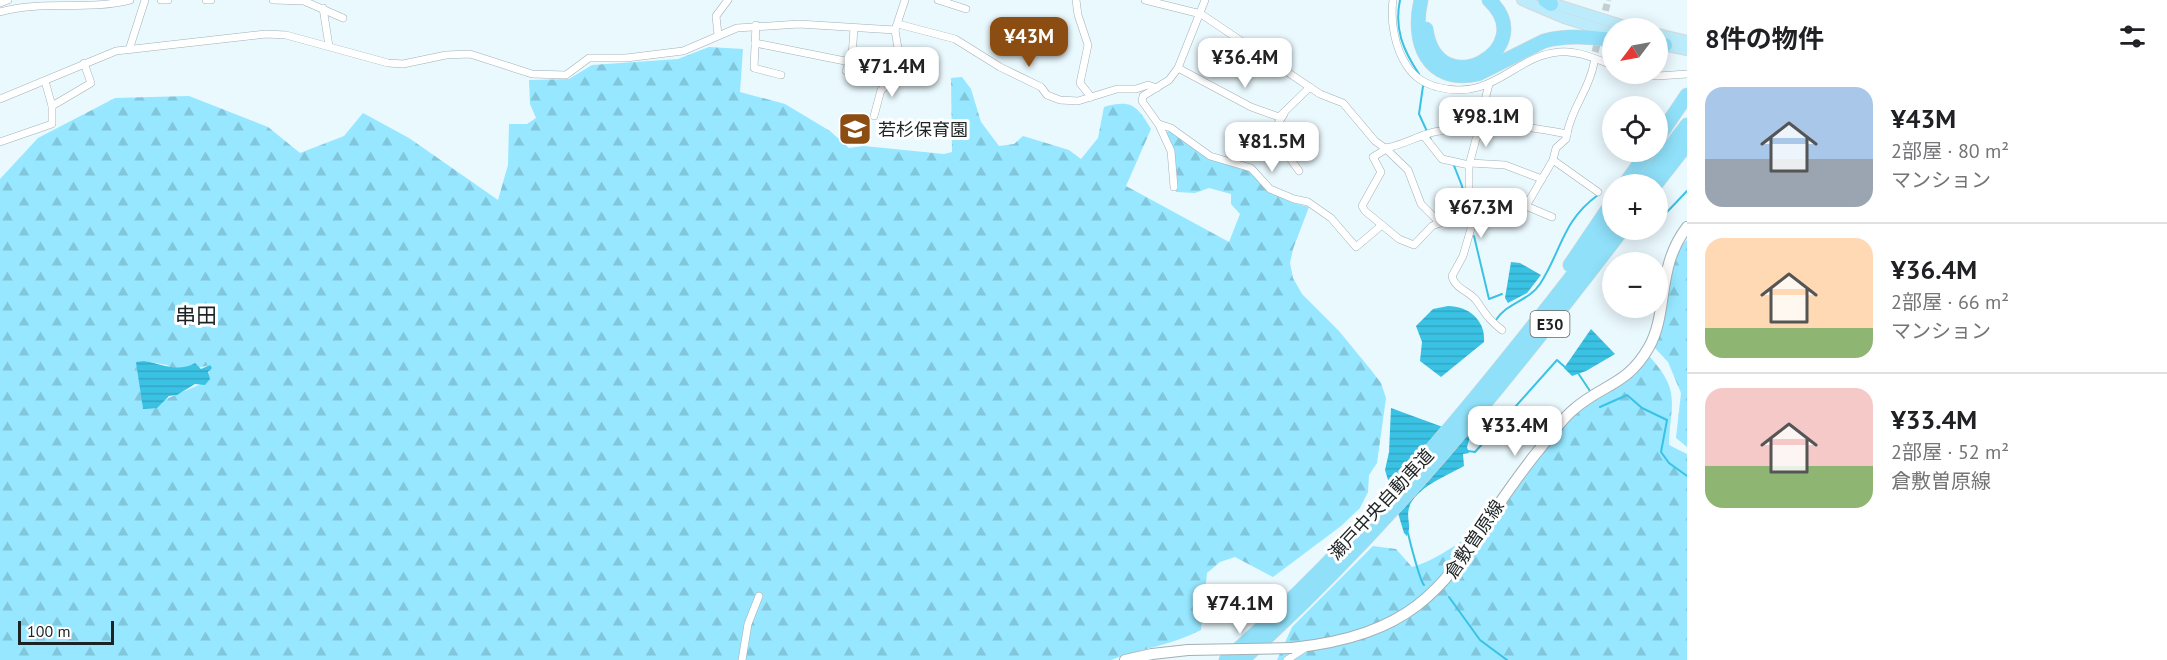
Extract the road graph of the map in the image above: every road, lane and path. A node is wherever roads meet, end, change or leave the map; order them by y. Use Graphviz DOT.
graph roads {
  1 [pos="8,0"];
  2 [pos="130,0"];
  3 [pos="145,0"];
  4 [pos="161,0"];
  5 [pos="168,0"];
  6 [pos="206,0"];
  7 [pos="211,0"];
  8 [pos="273,0"];
  9 [pos="728,0"];
  10 [pos="905,0"];
  11 [pos="938,0"];
  12 [pos="1076,0"];
  13 [pos="1145,0"];
  14 [pos="1205,0"];
  15 [pos="1393,0"];
  16 [pos="1421,0"];
  17 [pos="1430,0"];
  18 [pos="1489,0"];
  19 [pos="1522,0"];
  20 [pos="1546,1"];
  21 [pos="0,3"];
  22 [pos="323,8"];
  23 [pos="966,9"];
  24 [pos="0,12"];
  25 [pos="1201,14"];
  26 [pos="343,18"];
  27 [pos="1602,19"];
  28 [pos="756,25"];
  29 [pos="896,27"];
  30 [pos="854,28"];
  31 [pos="1602,30"];
  32 [pos="718,35"];
  33 [pos="1602,40"];
  34 [pos="1687,41"];
  35 [pos="1668,42"];
  36 [pos="755,43"];
  37 [pos="1668,45"];
  38 [pos="329,46"];
  39 [pos="129,50"];
  40 [pos="1687,50"];
  41 [pos="1595,58"];
  42 [pos="1602,61"];
  43 [pos="850,62"];
  44 [pos="84,63"];
  45 [pos="1178,68"];
  46 [pos="846,71"];
  47 [pos="1687,74"];
  48 [pos="781,75"];
  49 [pos="1668,75"];
  50 [pos="45,81"];
  51 [pos="1489,84"];
  52 [pos="1310,87"];
  53 [pos="1157,88"];
  54 [pos="1687,95"];
  55 [pos="1091,97"];
  56 [pos="0,99"];
  57 [pos="52,106"];
  58 [pos="1284,113"];
  59 [pos="874,116"];
  60 [pos="1482,123"];
  61 [pos="1668,123"];
  62 [pos="1159,124"];
  63 [pos="1687,125"];
  64 [pos="1567,134"];
  65 [pos="1423,135"];
  66 [pos="0,142"];
  67 [pos="1687,144"];
  68 [pos="1385,148"];
  69 [pos="1553,159"];
  70 [pos="1469,164"];
  71 [pos="1299,171"];
  72 [pos="1650,174"];
  73 [pos="1664,174"];
  74 [pos="1542,179"];
  75 [pos="1174,187"];
  76 [pos="1598,192"];
  77 [pos="1463,214"];
  78 [pos="1552,217"];
  79 [pos="1602,218"];
  80 [pos="1440,224"];
  81 [pos="1382,225"];
  82 [pos="1687,227"];
  83 [pos="1602,237"];
  84 [pos="1614,240"];
  85 [pos="1502,330"];
  86 [pos="1499,369"];
  87 [pos="1471,412"];
  88 [pos="1386,509"];
  89 [pos="759,596"];
  90 [pos="1307,646"];
  91 [pos="742,660"];
  92 [pos="1125,660"];
  93 [pos="1226,660"];
  94 [pos="1242,660"];
  95 [pos="1287,660"];
  1 -- 21 [label="street"];
  2 -- 24 [label="street"];
  3 -- 39 [label="street"];
  4 -- 5 [label="street"];
  6 -- 7 [label="street"];
  8 -- 22 [label="street"];
  9 -- 32 [label="street"];
  10 -- 29 [label="street"];
  11 -- 23 [label="street"];
  12 -- 55 [label="street"];
  13 -- 25 [label="street"];
  14 -- 25 [label="street"];
  15 -- 51 [label="street"];
  16 -- 33 [label="highway"];
  17 -- 18 [label="highway"];
  19 -- 31 [label="main road"];
  20 -- 27 [label="main road"];
  22 -- 26 [label="street"];
  22 -- 38 [label="street"];
  25 -- 45 [label="street"];
  25 -- 52 [label="street"];
  28 -- 30 [label="street"];
  28 -- 32 [label="street"];
  28 -- 36 [label="street"];
  29 -- 30 [label="street"];
  29 -- 55 [label="street"];
  29 -- 59 [label="street"];
  30 -- 43 [label="street"];
  32 -- 38 [label="street"];
  34 -- 35 [label="main road"];
  36 -- 43 [label="street"];
  36 -- 48 [label="street"];
  37 -- 40 [label="main road"];
  38 -- 39 [label="street"];
  39 -- 44 [label="street"];
  41 -- 42 [label="street"];
  41 -- 51 [label="street"];
  41 -- 64 [label="street"];
  43 -- 46 [label="street"];
  44 -- 50 [label="street"];
  44 -- 57 [label="street"];
  45 -- 53 [label="street"];
  45 -- 58 [label="street"];
  47 -- 49 [label="street"];
  50 -- 56 [label="street"];
  50 -- 57 [label="street"];
  51 -- 60 [label="street"];
  52 -- 58 [label="street"];
  52 -- 68 [label="street"];
  53 -- 55 [label="street"];
  53 -- 62 [label="street"];
  54 -- 61 [label="highway"];
  57 -- 66 [label="street"];
  58 -- 71 [label="street"];
  60 -- 64 [label="street"];
  60 -- 65 [label="street"];
  60 -- 70 [label="street"];
  62 -- 75 [label="street"];
  62 -- 81 [label="street"];
  63 -- 72 [label="highway"];
  64 -- 69 [label="street"];
  65 -- 68 [label="street"];
  65 -- 70 [label="street"];
  67 -- 73 [label="highway"];
  68 -- 80 [label="street"];
  68 -- 81 [label="street"];
  69 -- 74 [label="street"];
  69 -- 76 [label="street"];
  70 -- 74 [label="street"];
  70 -- 85 [label="street"];
  74 -- 78 [label="street"];
  77 -- 80 [label="street"];
  79 -- 86 [label="highway"];
  80 -- 81 [label="street"];
  82 -- 90 [label="street, 倉敷曽原線"];
  83 -- 86 [label="highway, 瀬戸中央自動車道 / E30"];
  84 -- 87 [label="highway, 瀬戸中央自動車道 / E30"];
  86 -- 87 [label="highway, 瀬戸中央自動車道 / E30"];
  87 -- 88 [label="highway, 瀬戸中央自動車道 / E30"];
  88 -- 93 [label="highway, 瀬戸中央自動車道 / E30"];
  88 -- 94 [label="highway, 瀬戸中央自動車道 / E30"];
  89 -- 91 [label="street"];
  90 -- 92 [label="street, 倉敷曽原線, bridge"];
  90 -- 95 [label="street"];
}
